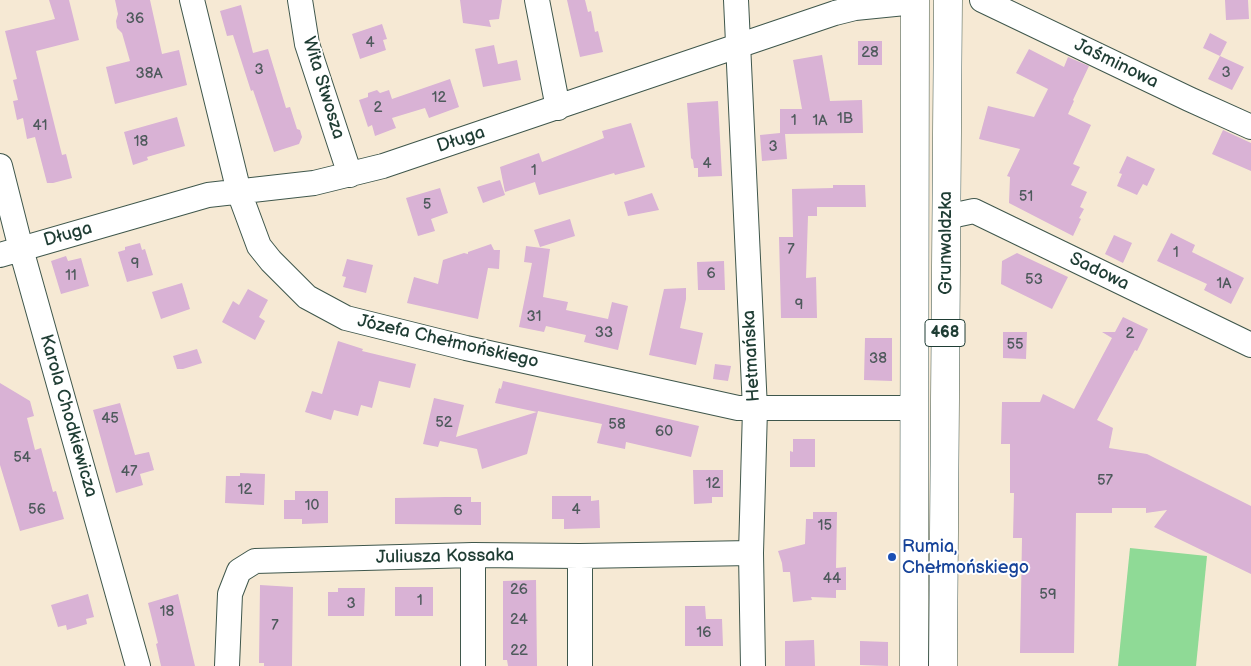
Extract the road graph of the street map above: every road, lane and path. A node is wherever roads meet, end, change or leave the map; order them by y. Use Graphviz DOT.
graph roads {
  1 [pos="192,0"];
  2 [pos="300,0"];
  3 [pos="537,0"];
  4 [pos="736,0"];
  5 [pos="948,0"];
  6 [pos="982,0"];
  7 [pos="915,1"];
  8 [pos="738,46"];
  9 [pos="558,108"];
  10 [pos="1251,127"];
  11 [pos="0,166"];
  12 [pos="350,174"];
  13 [pos="239,192"];
  14 [pos="946,217"];
  15 [pos="11,252"];
  16 [pos="1251,345"];
  17 [pos="914,408"];
  18 [pos="755,409"];
  19 [pos="751,553"];
  20 [pos="473,555"];
  21 [pos="580,556"];
  22 [pos="138,666"];
  23 [pos="227,666"];
  24 [pos="473,666"];
  25 [pos="580,666"];
  26 [pos="752,666"];
  27 [pos="914,666"];
  28 [pos="943,666"];
  1 -- 13 [label="street, Józefa Chełmońskiego"];
  2 -- 12 [label="street, Wita Stwosza"];
  3 -- 9 [label="street"];
  4 -- 8 [label="street, Hetmańska"];
  5 -- 14 [label="main road, Grunwaldzka / 468"];
  6 -- 10 [label="street, Jaśminowa"];
  7 -- 8 [label="street, Długa"];
  7 -- 17 [label="main road, Grunwaldzka / 468"];
  8 -- 9 [label="street, Długa"];
  8 -- 18 [label="street, Hetmańska"];
  9 -- 12 [label="street, Długa"];
  11 -- 15 [label="street, Karola Chodkiewicza"];
  12 -- 13 [label="street, Długa"];
  13 -- 15 [label="street, Długa"];
  13 -- 18 [label="street, Józefa Chełmońskiego"];
  14 -- 16 [label="street, Sadowa"];
  14 -- 28 [label="main road, Grunwaldzka / 468"];
  15 -- 22 [label="street, Karola Chodkiewicza"];
  17 -- 18 [label="street, Józefa Chełmońskiego"];
  17 -- 27 [label="main road, Grunwaldzka / 468"];
  18 -- 19 [label="street, Hetmańska"];
  19 -- 21 [label="street, Juliusza Kossaka"];
  19 -- 26 [label="street, Hetmańska"];
  20 -- 21 [label="street, Juliusza Kossaka"];
  20 -- 23 [label="street, Juliusza Kossaka"];
  20 -- 24 [label="street"];
  21 -- 25 [label="street"];
}
